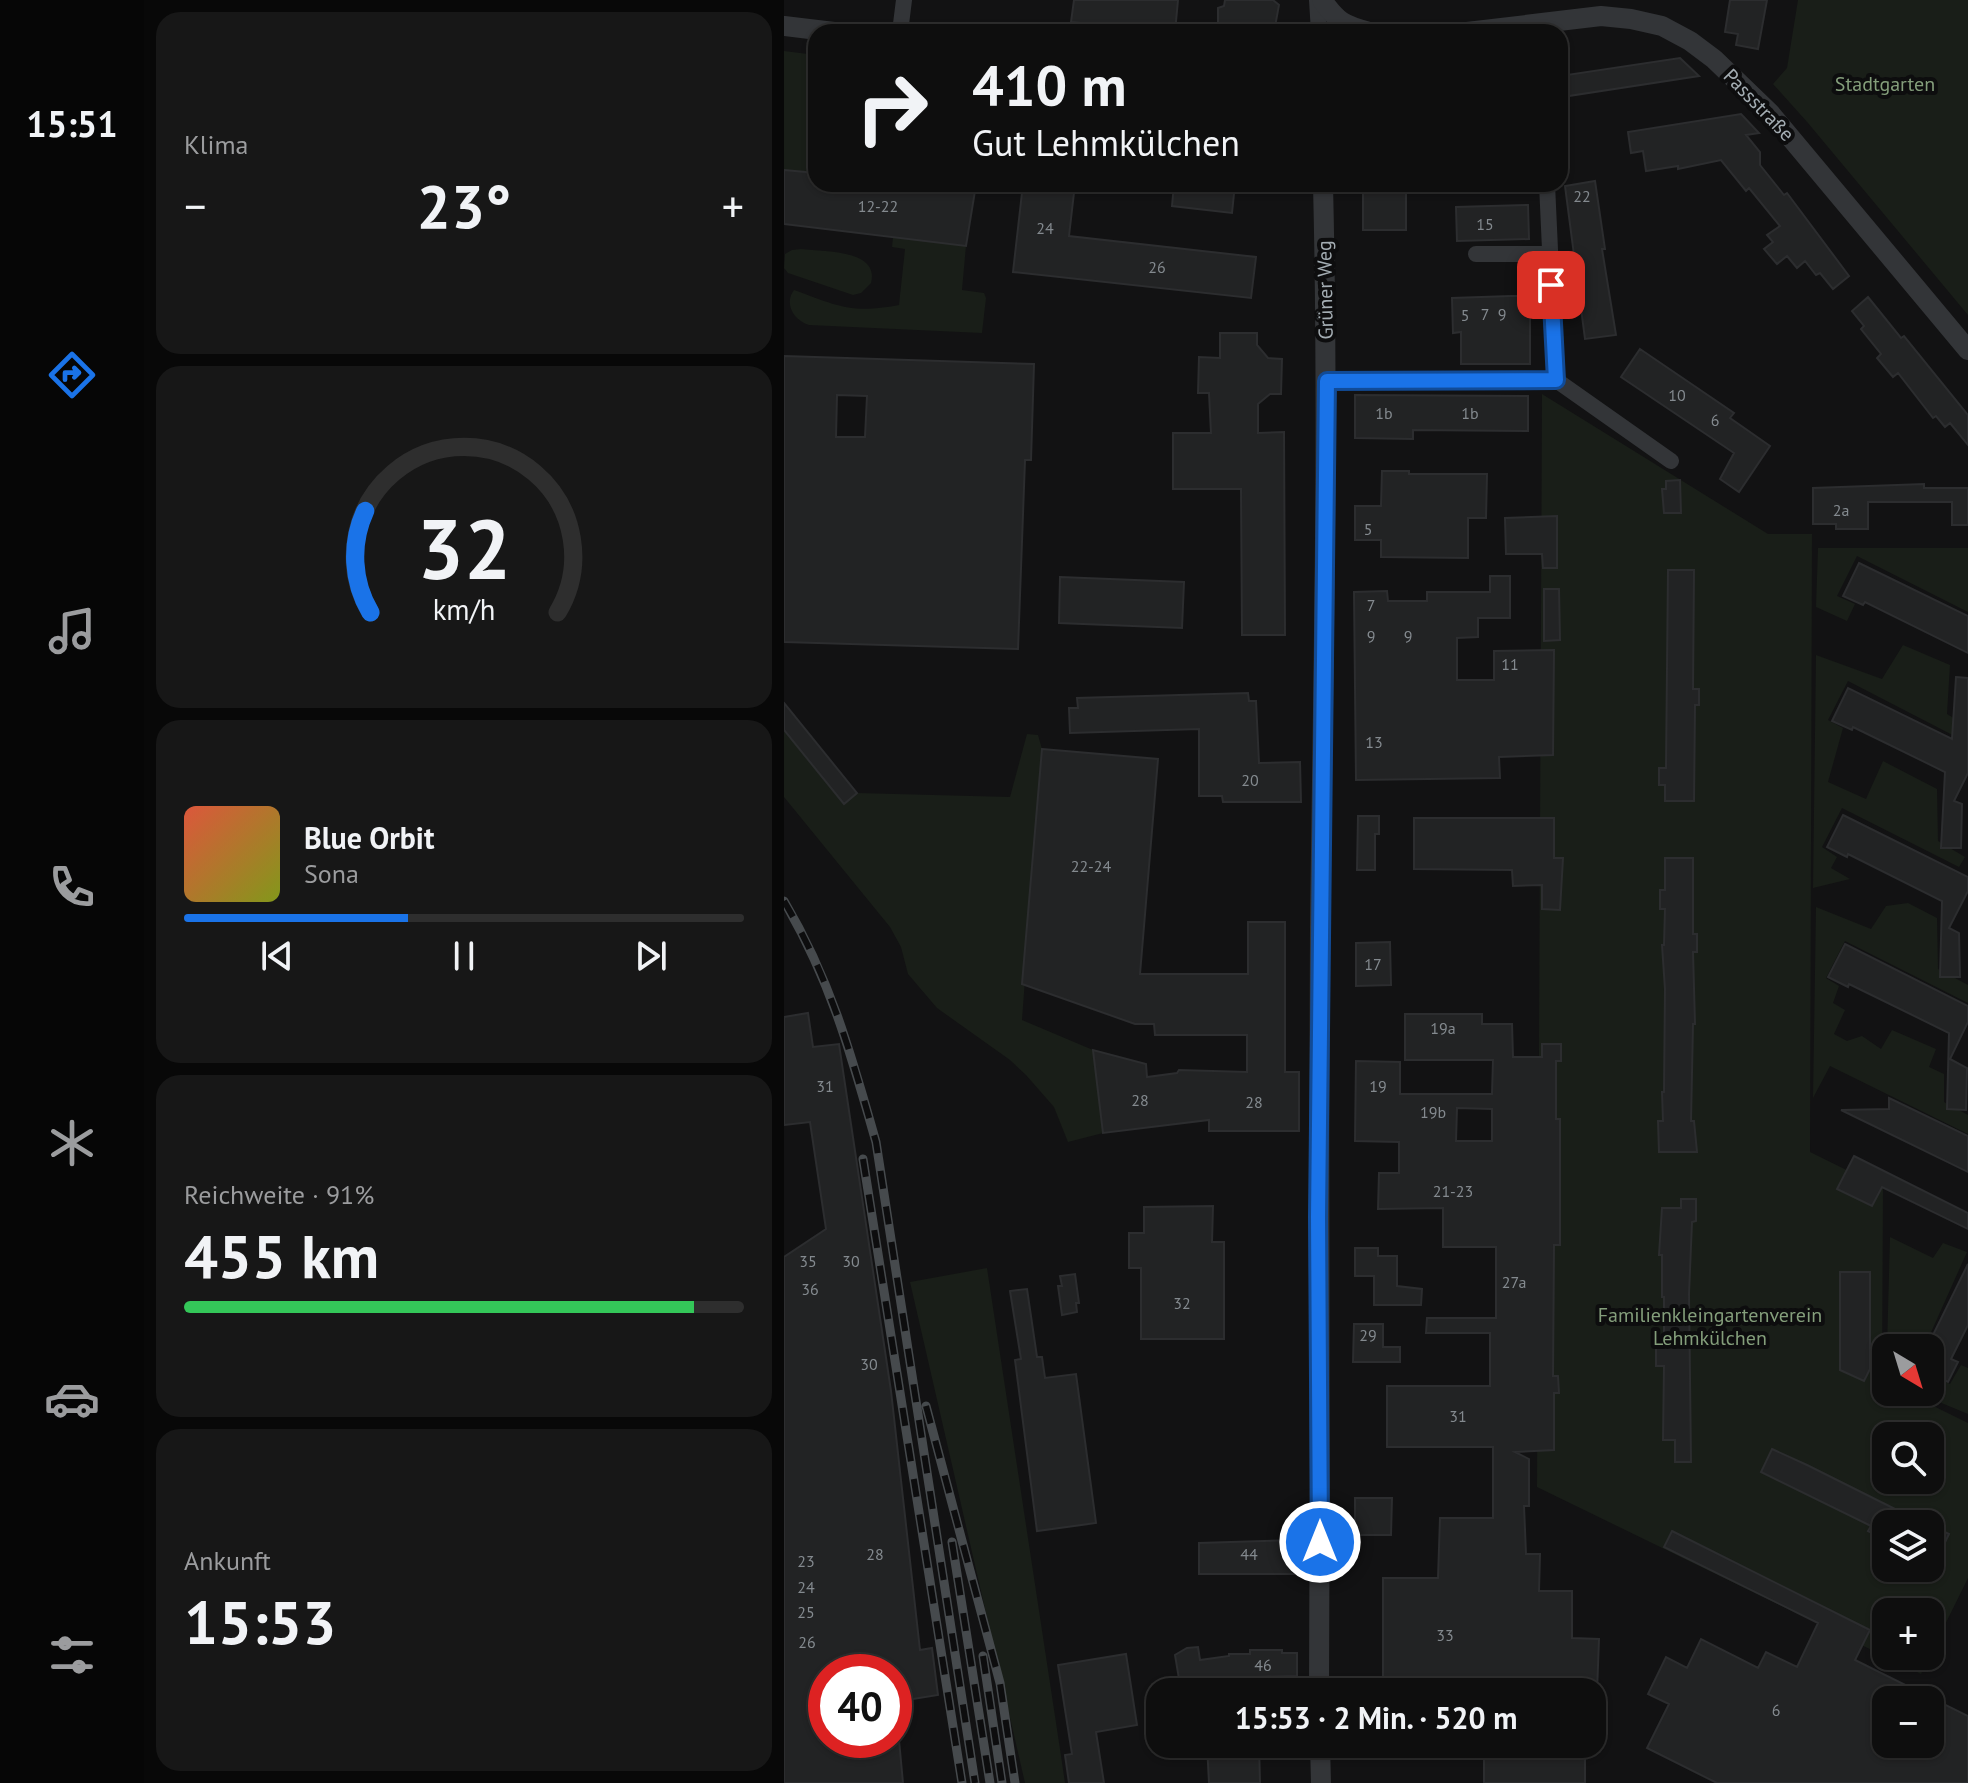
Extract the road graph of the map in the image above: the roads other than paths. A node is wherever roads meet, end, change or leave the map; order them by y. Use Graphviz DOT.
graph roads {
  1 [pos="904,0"];
  2 [pos="1320,0"];
  3 [pos="901,24"];
  4 [pos="1319,24"];
  5 [pos="1342,24"];
  6 [pos="1534,24"];
  7 [pos="784,26"];
  8 [pos="808,29"];
  9 [pos="1323,192"];
  10 [pos="1547,192"];
  11 [pos="1476,254"];
  12 [pos="1550,254"];
  13 [pos="1968,350"];
  14 [pos="1556,380"];
  15 [pos="1327,381"];
  16 [pos="1671,461"];
  17 [pos="1319,1678"];
  18 [pos="1320,1758"];
  19 [pos="1321,1783"];
  1 -- 3 [label="street"];
  2 -- 4 [label="street"];
  2 -- 5 [label="street"];
  6 -- 13 [label="street, Passstraße"];
  7 -- 8 [label="street"];
  9 -- 15 [label="street, Grüner Weg"];
  10 -- 12 [label="street"];
  11 -- 12 [label="street"];
  12 -- 14 [label="street"];
  14 -- 15 [label="street"];
  14 -- 16 [label="street"];
  15 -- 17 [label="street, Grüner Weg"];
  18 -- 19 [label="street"];
}
